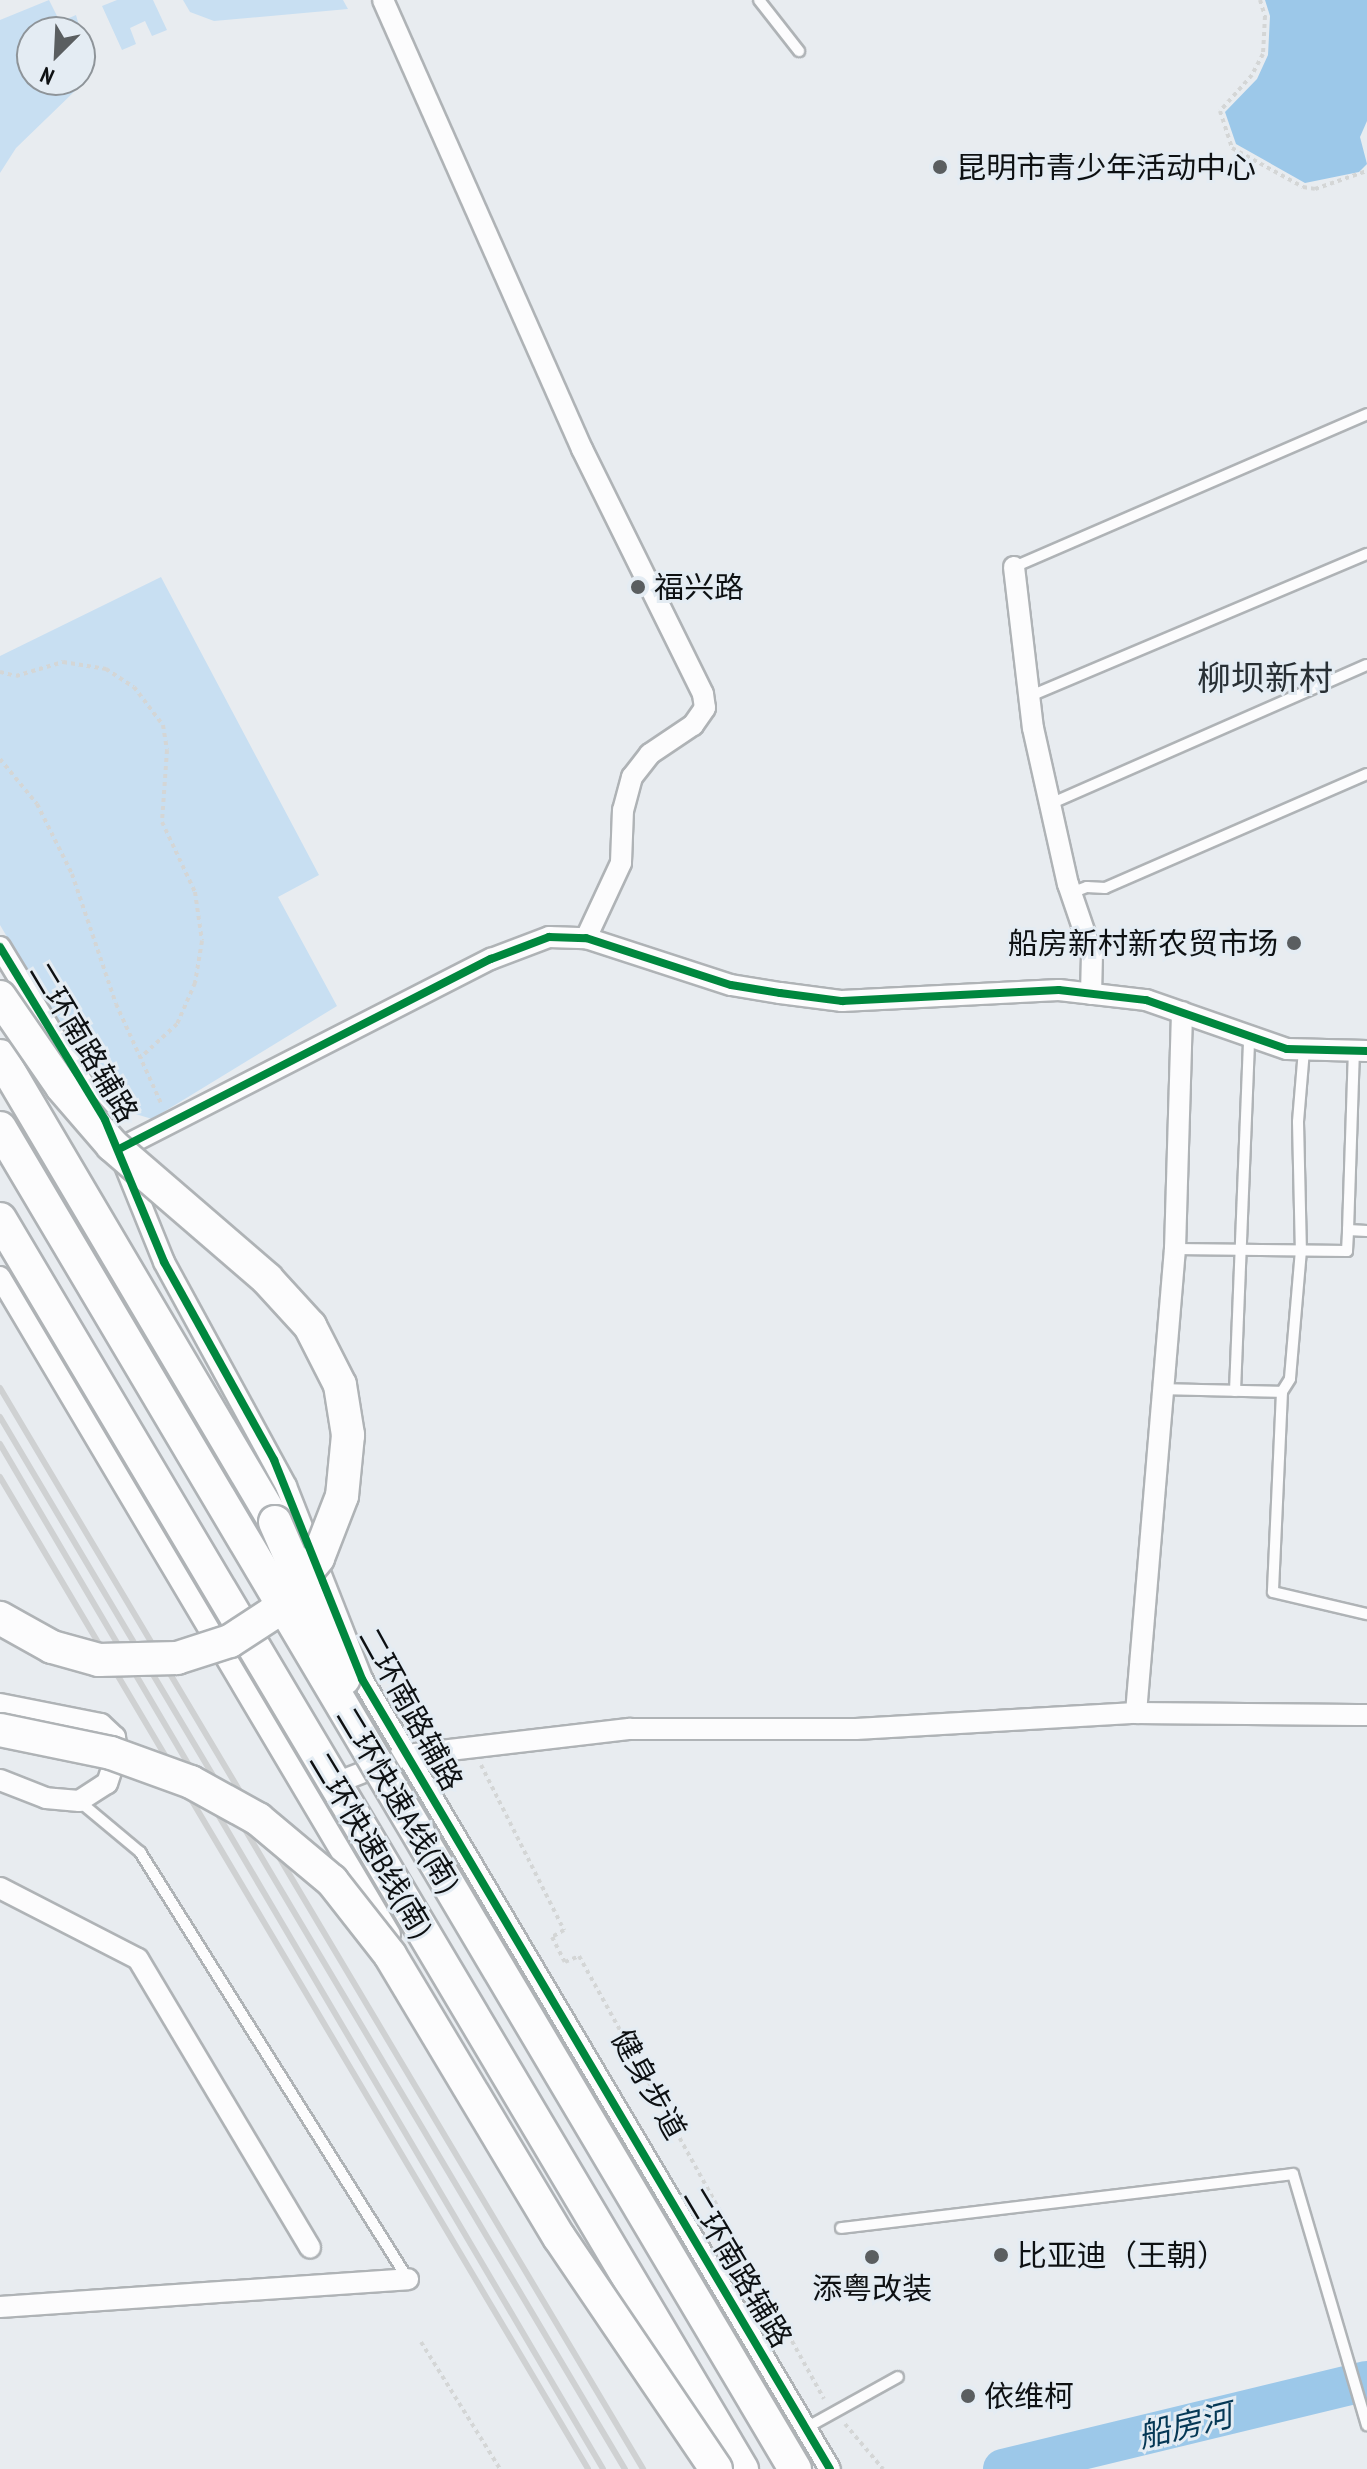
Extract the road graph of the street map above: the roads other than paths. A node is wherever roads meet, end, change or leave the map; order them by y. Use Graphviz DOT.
graph roads {
  1 [pos="383,0"];
  2 [pos="759,0"];
  3 [pos="799,51"];
  4 [pos="1367,414"];
  5 [pos="1367,554"];
  6 [pos="1014,567"];
  7 [pos="1367,665"];
  8 [pos="1028,697"];
  9 [pos="1367,774"];
  10 [pos="1049,804"];
  11 [pos="1071,893"];
  12 [pos="586,938"];
  13 [pos="0,947"];
  14 [pos="1091,994"];
  15 [pos="0,997"];
  16 [pos="1182,1012"];
  17 [pos="1249,1036"];
  18 [pos="1304,1050"];
  19 [pos="1361,1051"];
  20 [pos="0,1056"];
  21 [pos="0,1128"];
  22 [pos="119,1149"];
  23 [pos="0,1219"];
  24 [pos="1348,1230"];
  25 [pos="1367,1231"];
  26 [pos="1175,1249"];
  27 [pos="1243,1250"];
  28 [pos="1301,1250"];
  29 [pos="0,1277"];
  30 [pos="1163,1389"];
  31 [pos="1235,1391"];
  32 [pos="1282,1392"];
  33 [pos="1367,1614"];
  34 [pos="0,1618"];
  35 [pos="0,1704"];
  36 [pos="1136,1713"];
  37 [pos="1367,1715"];
  38 [pos="0,1730"];
  39 [pos="407,1755"];
  40 [pos="0,1780"];
  41 [pos="341,1781"];
  42 [pos="389,1785"];
  43 [pos="79,1801"];
  44 [pos="0,1888"];
  45 [pos="841,2228"];
  46 [pos="310,2248"];
  47 [pos="408,2279"];
  48 [pos="0,2307"];
  49 [pos="898,2377"];
  50 [pos="1366,2422"];
  51 [pos="806,2428"];
  52 [pos="707,2469"];
  53 [pos="716,2469"];
  54 [pos="742,2469"];
  55 [pos="795,2469"];
  56 [pos="830,2469"];
  1 -- 12 [label="street"];
  2 -- 3 [label="lane"];
  4 -- 6 [label="lane"];
  5 -- 8 [label="lane"];
  6 -- 8 [label="street"];
  7 -- 10 [label="lane"];
  8 -- 10 [label="street"];
  9 -- 11 [label="lane"];
  10 -- 11 [label="street"];
  11 -- 14 [label="street"];
  12 -- 14 [label="street"];
  12 -- 22 [label="street"];
  13 -- 22 [label="street, 二环南路辅路"];
  14 -- 16 [label="street"];
  15 -- 34 [label="highway, bridge"];
  16 -- 17 [label="street"];
  16 -- 26 [label="street"];
  17 -- 18 [label="street"];
  17 -- 27 [label="lane"];
  18 -- 19 [label="street"];
  18 -- 28 [label="lane"];
  19 -- 24 [label="lane"];
  20 -- 42 [label="highway, bridge"];
  21 -- 42 [label="highway, 二环快速A线(南), bridge"];
  22 -- 39 [label="street, 二环南路辅路"];
  23 -- 54 [label="highway, 二环快速B线(南)"];
  24 -- 25 [label="lane"];
  24 -- 28 [label="lane"];
  26 -- 27 [label="lane"];
  26 -- 30 [label="street"];
  27 -- 28 [label="lane"];
  27 -- 31 [label="lane"];
  28 -- 32 [label="lane"];
  29 -- 52 [label="street"];
  30 -- 31 [label="lane"];
  30 -- 36 [label="street"];
  31 -- 32 [label="lane"];
  32 -- 33 [label="lane"];
  35 -- 43 [label="street"];
  36 -- 37 [label="street"];
  36 -- 39 [label="street"];
  38 -- 53 [label="highway, bridge"];
  39 -- 41 [label="street"];
  39 -- 51 [label="street, 二环南路辅路"];
  40 -- 43 [label="street"];
  42 -- 55 [label="highway, 二环快速A线(南), bridge"];
  43 -- 47 [label="lane"];
  44 -- 46 [label="street"];
  45 -- 50 [label="lane"];
  47 -- 48 [label="street"];
  49 -- 51 [label="lane"];
  51 -- 56 [label="street, 二环南路辅路"];
}
